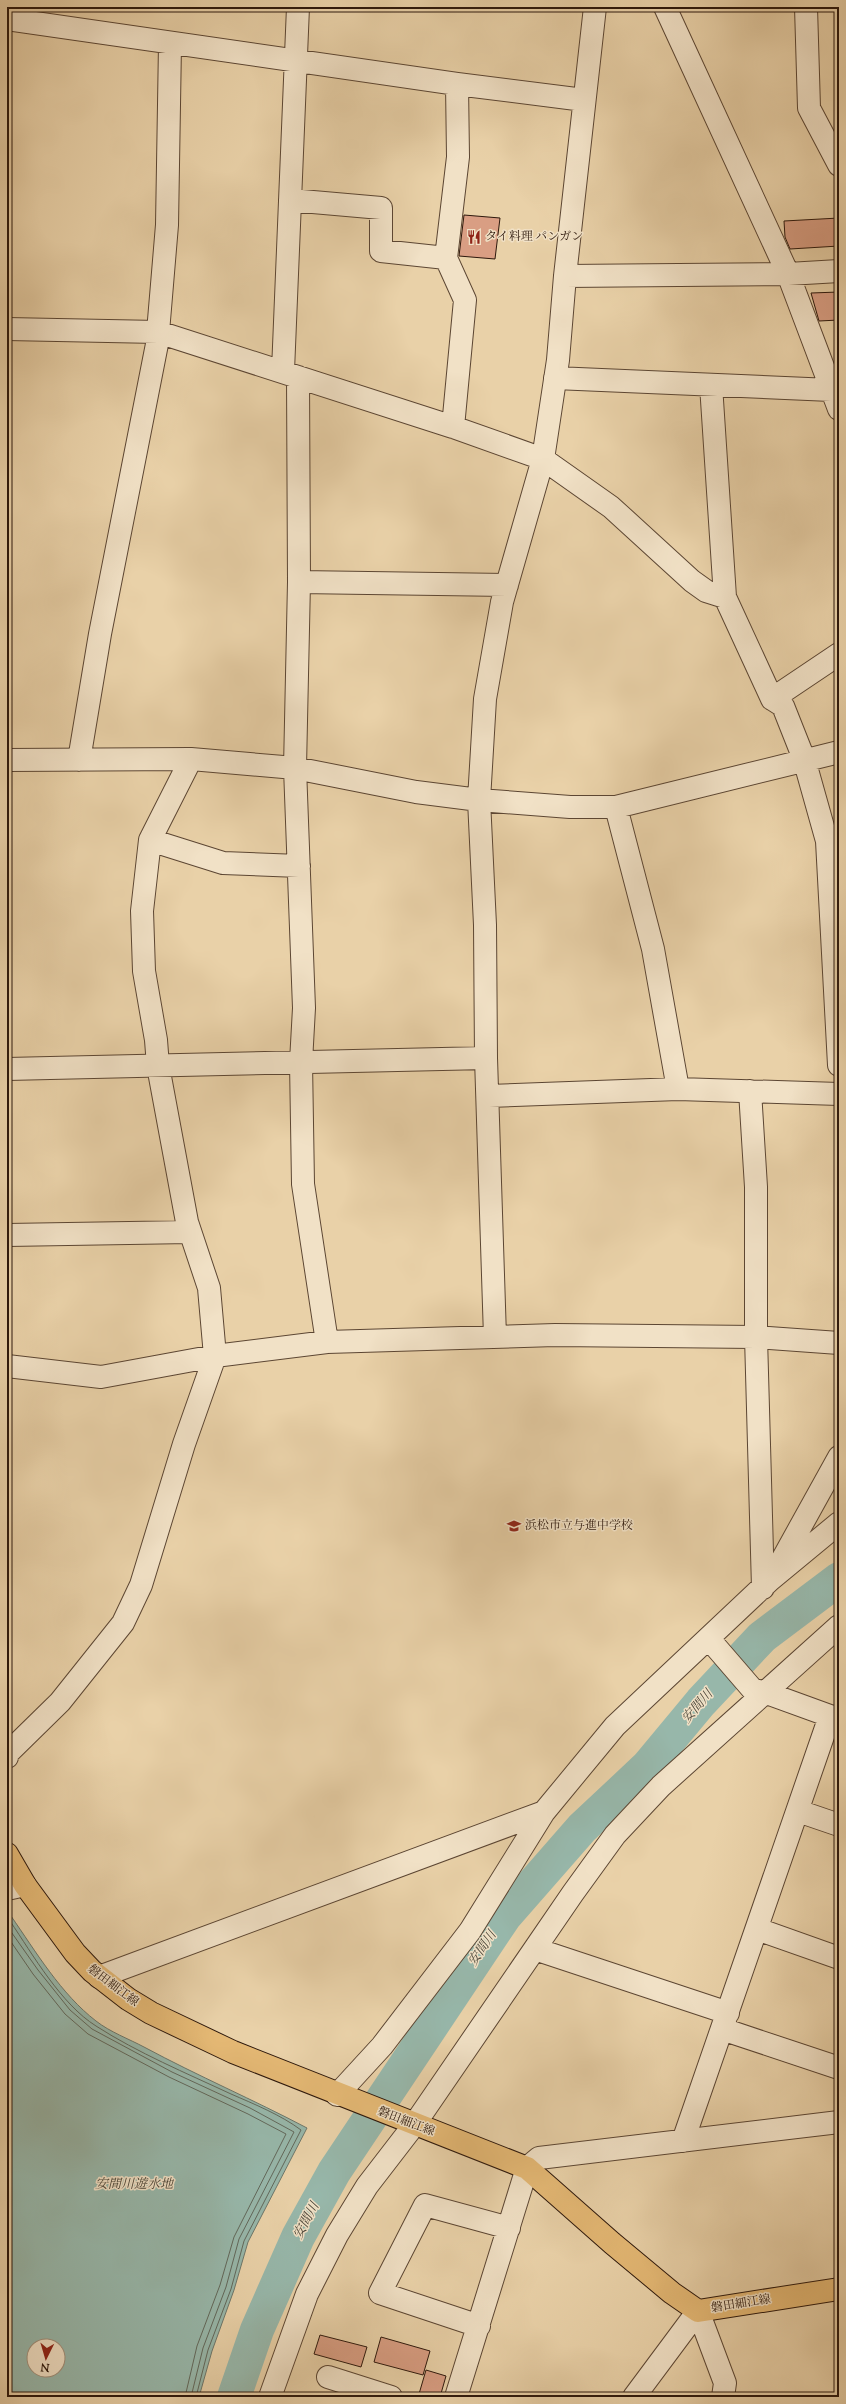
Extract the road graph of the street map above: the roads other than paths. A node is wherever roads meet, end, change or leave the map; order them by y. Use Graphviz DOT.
graph roads {
  1 [pos="298,7"];
  2 [pos="595,7"];
  3 [pos="665,7"];
  4 [pos="806,7"];
  5 [pos="7,19"];
  6 [pos="170,44"];
  7 [pos="297,60"];
  8 [pos="457,84"];
  9 [pos="584,100"];
  10 [pos="839,165"];
  11 [pos="290,200"];
  12 [pos="446,258"];
  13 [pos="839,271"];
  14 [pos="788,274"];
  15 [pos="565,276"];
  16 [pos="7,329"];
  17 [pos="158,332"];
  18 [pos="290,374"];
  19 [pos="555,378"];
  20 [pos="711,385"];
  21 [pos="835,399"];
  22 [pos="453,426"];
  23 [pos="543,459"];
  24 [pos="299,582"];
  25 [pos="507,585"];
  26 [pos="725,597"];
  27 [pos="839,654"];
  28 [pos="772,699"];
  29 [pos="839,752"];
  30 [pos="190,759"];
  31 [pos="804,759"];
  32 [pos="7,760"];
  33 [pos="79,760"];
  34 [pos="295,768"];
  35 [pos="479,800"];
  36 [pos="616,807"];
  37 [pos="150,840"];
  38 [pos="299,866"];
  39 [pos="486,1058"];
  40 [pos="301,1062"];
  41 [pos="839,1065"];
  42 [pos="158,1066"];
  43 [pos="7,1069"];
  44 [pos="678,1089"];
  45 [pos="750,1091"];
  46 [pos="839,1094"];
  47 [pos="489,1096"];
  48 [pos="190,1232"];
  49 [pos="7,1236"];
  50 [pos="495,1337"];
  51 [pos="756,1337"];
  52 [pos="327,1342"];
  53 [pos="839,1343"];
  54 [pos="215,1356"];
  55 [pos="7,1366"];
  56 [pos="839,1457"];
  57 [pos="839,1523"];
  58 [pos="767,1584"];
  59 [pos="839,1626"];
  60 [pos="713,1644"];
  61 [pos="758,1691"];
  62 [pos="834,1717"];
  63 [pos="7,1757"];
  64 [pos="798,1811"];
  65 [pos="544,1812"];
  66 [pos="839,1825"];
  67 [pos="7,1854"];
  68 [pos="16,1887"];
  69 [pos="757,1929"];
  70 [pos="535,1949"];
  71 [pos="839,1958"];
  72 [pos="99,1978"];
  73 [pos="725,2021"];
  74 [pos="839,2068"];
  75 [pos="337,2095"];
  76 [pos="839,2122"];
  77 [pos="414,2125"];
  78 [pos="683,2141"];
  79 [pos="528,2168"];
  80 [pos="509,2228"];
  81 [pos="839,2289"];
  82 [pos="698,2310"];
  83 [pos="478,2326"];
  84 [pos="328,2377"];
  85 [pos="270,2397"];
  86 [pos="391,2397"];
  87 [pos="456,2397"];
  88 [pos="634,2397"];
  89 [pos="723,2397"];
  1 -- 7 [label="street"];
  2 -- 9 [label="street"];
  3 -- 14 [label="street"];
  4 -- 10 [label="street"];
  5 -- 6 [label="street"];
  6 -- 7 [label="street"];
  6 -- 17 [label="street"];
  7 -- 8 [label="street"];
  7 -- 11 [label="street"];
  8 -- 9 [label="street"];
  8 -- 12 [label="street"];
  9 -- 15 [label="street"];
  11 -- 12 [label="street"];
  11 -- 18 [label="street"];
  12 -- 22 [label="street"];
  13 -- 14 [label="street"];
  14 -- 15 [label="street"];
  14 -- 21 [label="street"];
  15 -- 19 [label="street"];
  16 -- 17 [label="street"];
  17 -- 18 [label="street"];
  17 -- 33 [label="street"];
  18 -- 22 [label="street"];
  18 -- 24 [label="street"];
  19 -- 20 [label="street"];
  19 -- 23 [label="street"];
  20 -- 21 [label="street"];
  20 -- 26 [label="street"];
  22 -- 23 [label="street"];
  23 -- 25 [label="street"];
  23 -- 26 [label="street"];
  24 -- 25 [label="street"];
  24 -- 34 [label="street"];
  25 -- 35 [label="street"];
  26 -- 28 [label="street"];
  27 -- 28 [label="street"];
  28 -- 31 [label="street"];
  29 -- 31 [label="street"];
  30 -- 33 [label="street"];
  30 -- 34 [label="street"];
  30 -- 37 [label="street"];
  31 -- 36 [label="street"];
  31 -- 41 [label="street"];
  32 -- 33 [label="street"];
  34 -- 35 [label="street"];
  34 -- 38 [label="street"];
  35 -- 36 [label="street"];
  35 -- 39 [label="street"];
  36 -- 44 [label="street"];
  37 -- 38 [label="street"];
  37 -- 42 [label="street"];
  38 -- 40 [label="street"];
  39 -- 40 [label="street"];
  39 -- 47 [label="street"];
  40 -- 42 [label="street"];
  40 -- 52 [label="street"];
  42 -- 43 [label="street"];
  42 -- 48 [label="street"];
  44 -- 45 [label="street"];
  44 -- 47 [label="street"];
  45 -- 46 [label="street"];
  45 -- 51 [label="street"];
  47 -- 50 [label="street"];
  48 -- 49 [label="street"];
  48 -- 54 [label="street"];
  50 -- 51 [label="street"];
  50 -- 52 [label="street"];
  51 -- 53 [label="street"];
  51 -- 58 [label="street"];
  52 -- 54 [label="street"];
  54 -- 55 [label="street"];
  54 -- 63 [label="street"];
  56 -- 58 [label="street"];
  57 -- 58 [label="street"];
  58 -- 60 [label="street"];
  59 -- 61 [label="street"];
  60 -- 61 [label="street"];
  60 -- 65 [label="street"];
  61 -- 62 [label="street"];
  61 -- 70 [label="street"];
  62 -- 64 [label="street"];
  64 -- 66 [label="street"];
  64 -- 69 [label="street"];
  65 -- 72 [label="street"];
  65 -- 75 [label="street"];
  67 -- 68 [label="main road, 磐田細江線"];
  68 -- 72 [label="main road, 磐田細江線"];
  69 -- 71 [label="street"];
  69 -- 73 [label="street"];
  70 -- 73 [label="street"];
  70 -- 77 [label="street"];
  72 -- 75 [label="main road, 磐田細江線"];
  73 -- 74 [label="street"];
  73 -- 78 [label="street"];
  75 -- 77 [label="main road, 磐田細江線"];
  76 -- 78 [label="street"];
  77 -- 79 [label="main road, 磐田細江線"];
  77 -- 85 [label="street"];
  78 -- 79 [label="street"];
  79 -- 80 [label="street"];
  79 -- 82 [label="main road, 磐田細江線"];
  80 -- 83 [label="street"];
  80 -- 83 [label="street"];
  81 -- 82 [label="main road, 磐田細江線"];
  82 -- 88 [label="street"];
  82 -- 89 [label="street"];
  83 -- 87 [label="street"];
  84 -- 86 [label="street"];
}
